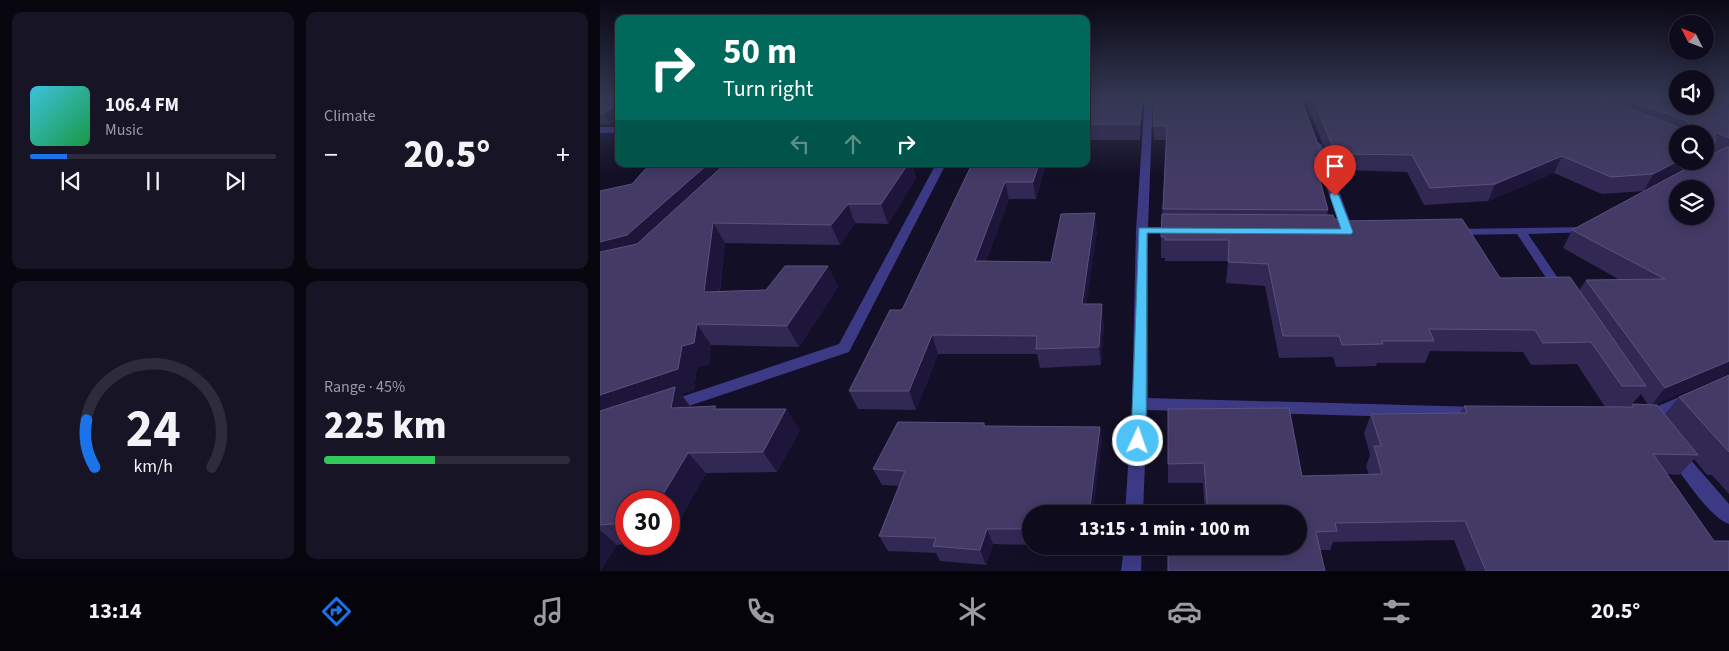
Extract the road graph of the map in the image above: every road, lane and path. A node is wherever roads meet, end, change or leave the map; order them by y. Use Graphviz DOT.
graph roads {
  1 [pos="1147,123"];
  2 [pos="600,130"];
  3 [pos="615,130"];
  4 [pos="1312,132"];
  5 [pos="1714,158"];
  6 [pos="1729,162"];
  7 [pos="939,167"];
  8 [pos="1594,226"];
  9 [pos="1142,230"];
  10 [pos="1191,230"];
  11 [pos="1347,232"];
  12 [pos="1444,232"];
  13 [pos="1521,232"];
  14 [pos="1570,305"];
  15 [pos="1696,396"];
  16 [pos="1140,404"];
  17 [pos="656,411"];
  18 [pos="1497,413"];
  19 [pos="1658,433"];
  20 [pos="1671,448"];
  21 [pos="1134,505"];
  22 [pos="1729,516"];
  23 [pos="1132,555"];
  24 [pos="1131,571"];
  1 -- 9 [label="street"];
  2 -- 3 [label="street"];
  4 -- 11 [label="street"];
  5 -- 6 [label="street"];
  7 -- 17 [label="street"];
  8 -- 13 [label="street"];
  9 -- 10 [label="street"];
  9 -- 16 [label="street"];
  12 -- 13 [label="street"];
  13 -- 14 [label="street"];
  15 -- 19 [label="street"];
  16 -- 18 [label="street"];
  16 -- 21 [label="street"];
  20 -- 22 [label="street"];
  23 -- 24 [label="street"];
}
